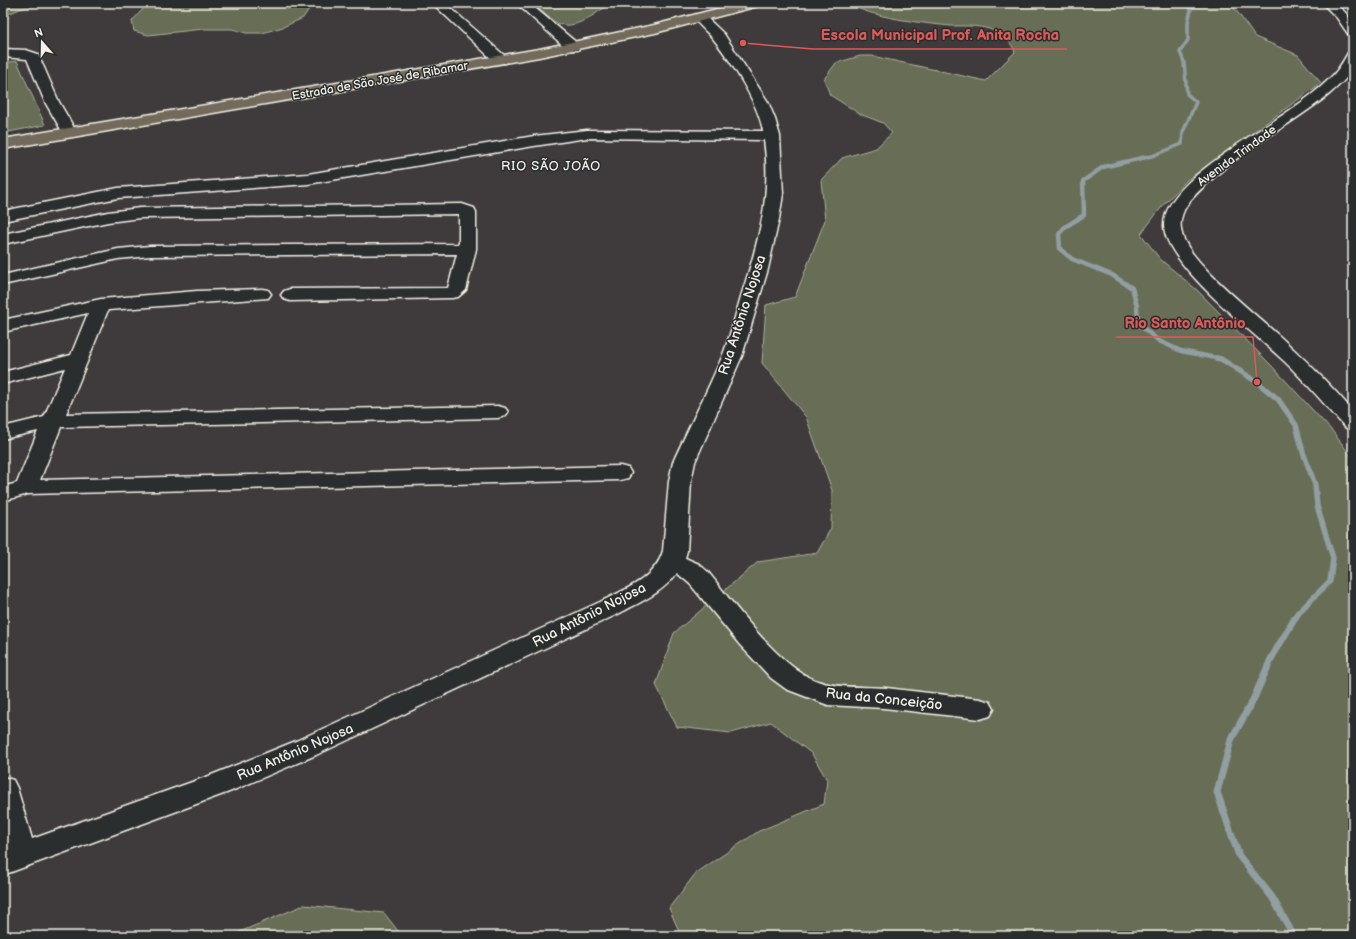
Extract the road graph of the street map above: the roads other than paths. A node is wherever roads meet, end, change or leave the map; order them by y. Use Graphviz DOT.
graph roads {
  1 [pos="438,3"];
  2 [pos="522,3"];
  3 [pos="754,3"];
  4 [pos="1328,3"];
  5 [pos="700,18"];
  6 [pos="1353,31"];
  7 [pos="573,47"];
  8 [pos="3,53"];
  9 [pos="1353,56"];
  10 [pos="501,60"];
  11 [pos="70,132"];
  12 [pos="772,136"];
  13 [pos="3,144"];
  14 [pos="3,216"];
  15 [pos="3,239"];
  16 [pos="467,249"];
  17 [pos="3,280"];
  18 [pos="262,294"];
  19 [pos="290,295"];
  20 [pos="102,305"];
  21 [pos="3,326"];
  22 [pos="79,359"];
  23 [pos="3,378"];
  24 [pos="498,412"];
  25 [pos="54,421"];
  26 [pos="1353,424"];
  27 [pos="3,433"];
  28 [pos="620,473"];
  29 [pos="26,487"];
  30 [pos="3,494"];
  31 [pos="672,562"];
  32 [pos="980,709"];
  33 [pos="3,788"];
  34 [pos="12,858"];
  1 -- 10 [label="street"];
  2 -- 7 [label="street"];
  3 -- 5 [label="main road, Estrada de São José de Ribamar"];
  4 -- 6 [label="street"];
  5 -- 7 [label="main road, Estrada de São José de Ribamar"];
  5 -- 12 [label="street, Rua Antônio Nojosa"];
  7 -- 10 [label="main road, Estrada de São José de Ribamar"];
  8 -- 11 [label="street"];
  9 -- 26 [label="street, Avenida Trindade"];
  10 -- 11 [label="main road, Estrada de São José de Ribamar"];
  11 -- 13 [label="main road, Estrada de São José de Ribamar"];
  12 -- 14 [label="street"];
  12 -- 31 [label="street, Rua Antônio Nojosa"];
  15 -- 16 [label="street"];
  16 -- 17 [label="street"];
  16 -- 19 [label="street"];
  18 -- 20 [label="street"];
  20 -- 21 [label="street"];
  20 -- 22 [label="street"];
  22 -- 23 [label="street"];
  22 -- 25 [label="street"];
  24 -- 25 [label="street"];
  25 -- 27 [label="street"];
  25 -- 29 [label="street"];
  28 -- 29 [label="street"];
  29 -- 30 [label="street"];
  31 -- 32 [label="street, Rua da Conceição"];
  31 -- 34 [label="street, Rua Antônio Nojosa"];
  33 -- 34 [label="street"];
}
